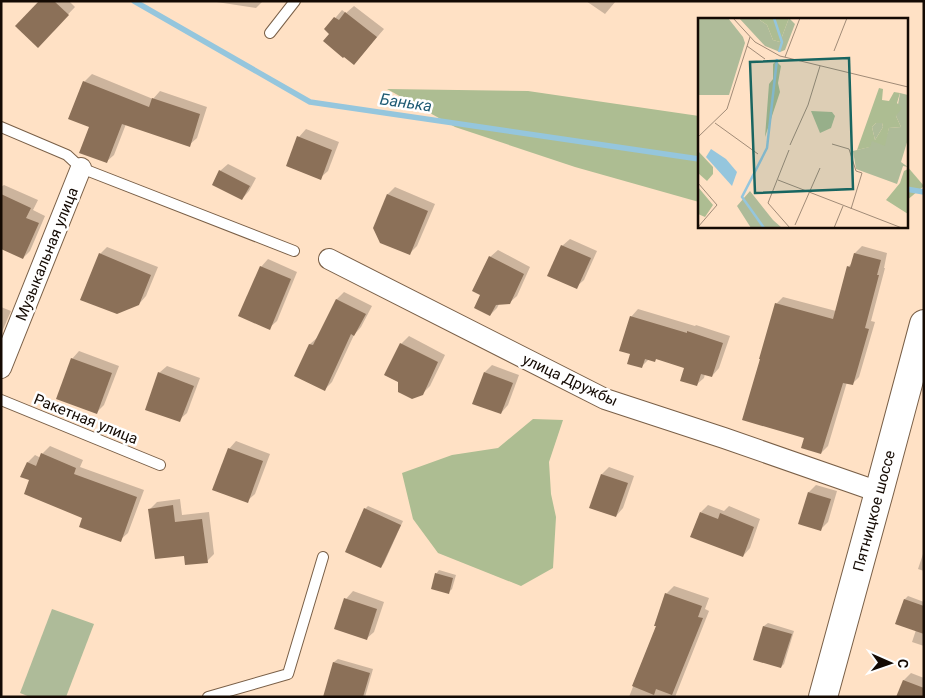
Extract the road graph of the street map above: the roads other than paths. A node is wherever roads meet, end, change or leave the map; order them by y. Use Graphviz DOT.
graph roads {
  1 [pos="294,1"];
  2 [pos="270,33"];
  3 [pos="1,127"];
  4 [pos="81,168"];
  5 [pos="294,251"];
  6 [pos="328,259"];
  7 [pos="924,324"];
  8 [pos="1,368"];
  9 [pos="1,400"];
  10 [pos="160,465"];
  11 [pos="879,492"];
  12 [pos="323,557"];
  13 [pos="208,697"];
  14 [pos="823,697"];
  1 -- 2 [label="lane"];
  3 -- 4 [label="lane"];
  4 -- 5 [label="lane"];
  4 -- 8 [label="street, Музыкальная улица"];
  6 -- 11 [label="street, улица Дружбы"];
  7 -- 11 [label="main road, Пятницкое шоссе"];
  9 -- 10 [label="lane, Ракетная улица"];
  11 -- 14 [label="main road, Пятницкое шоссе"];
  12 -- 13 [label="lane"];
}
